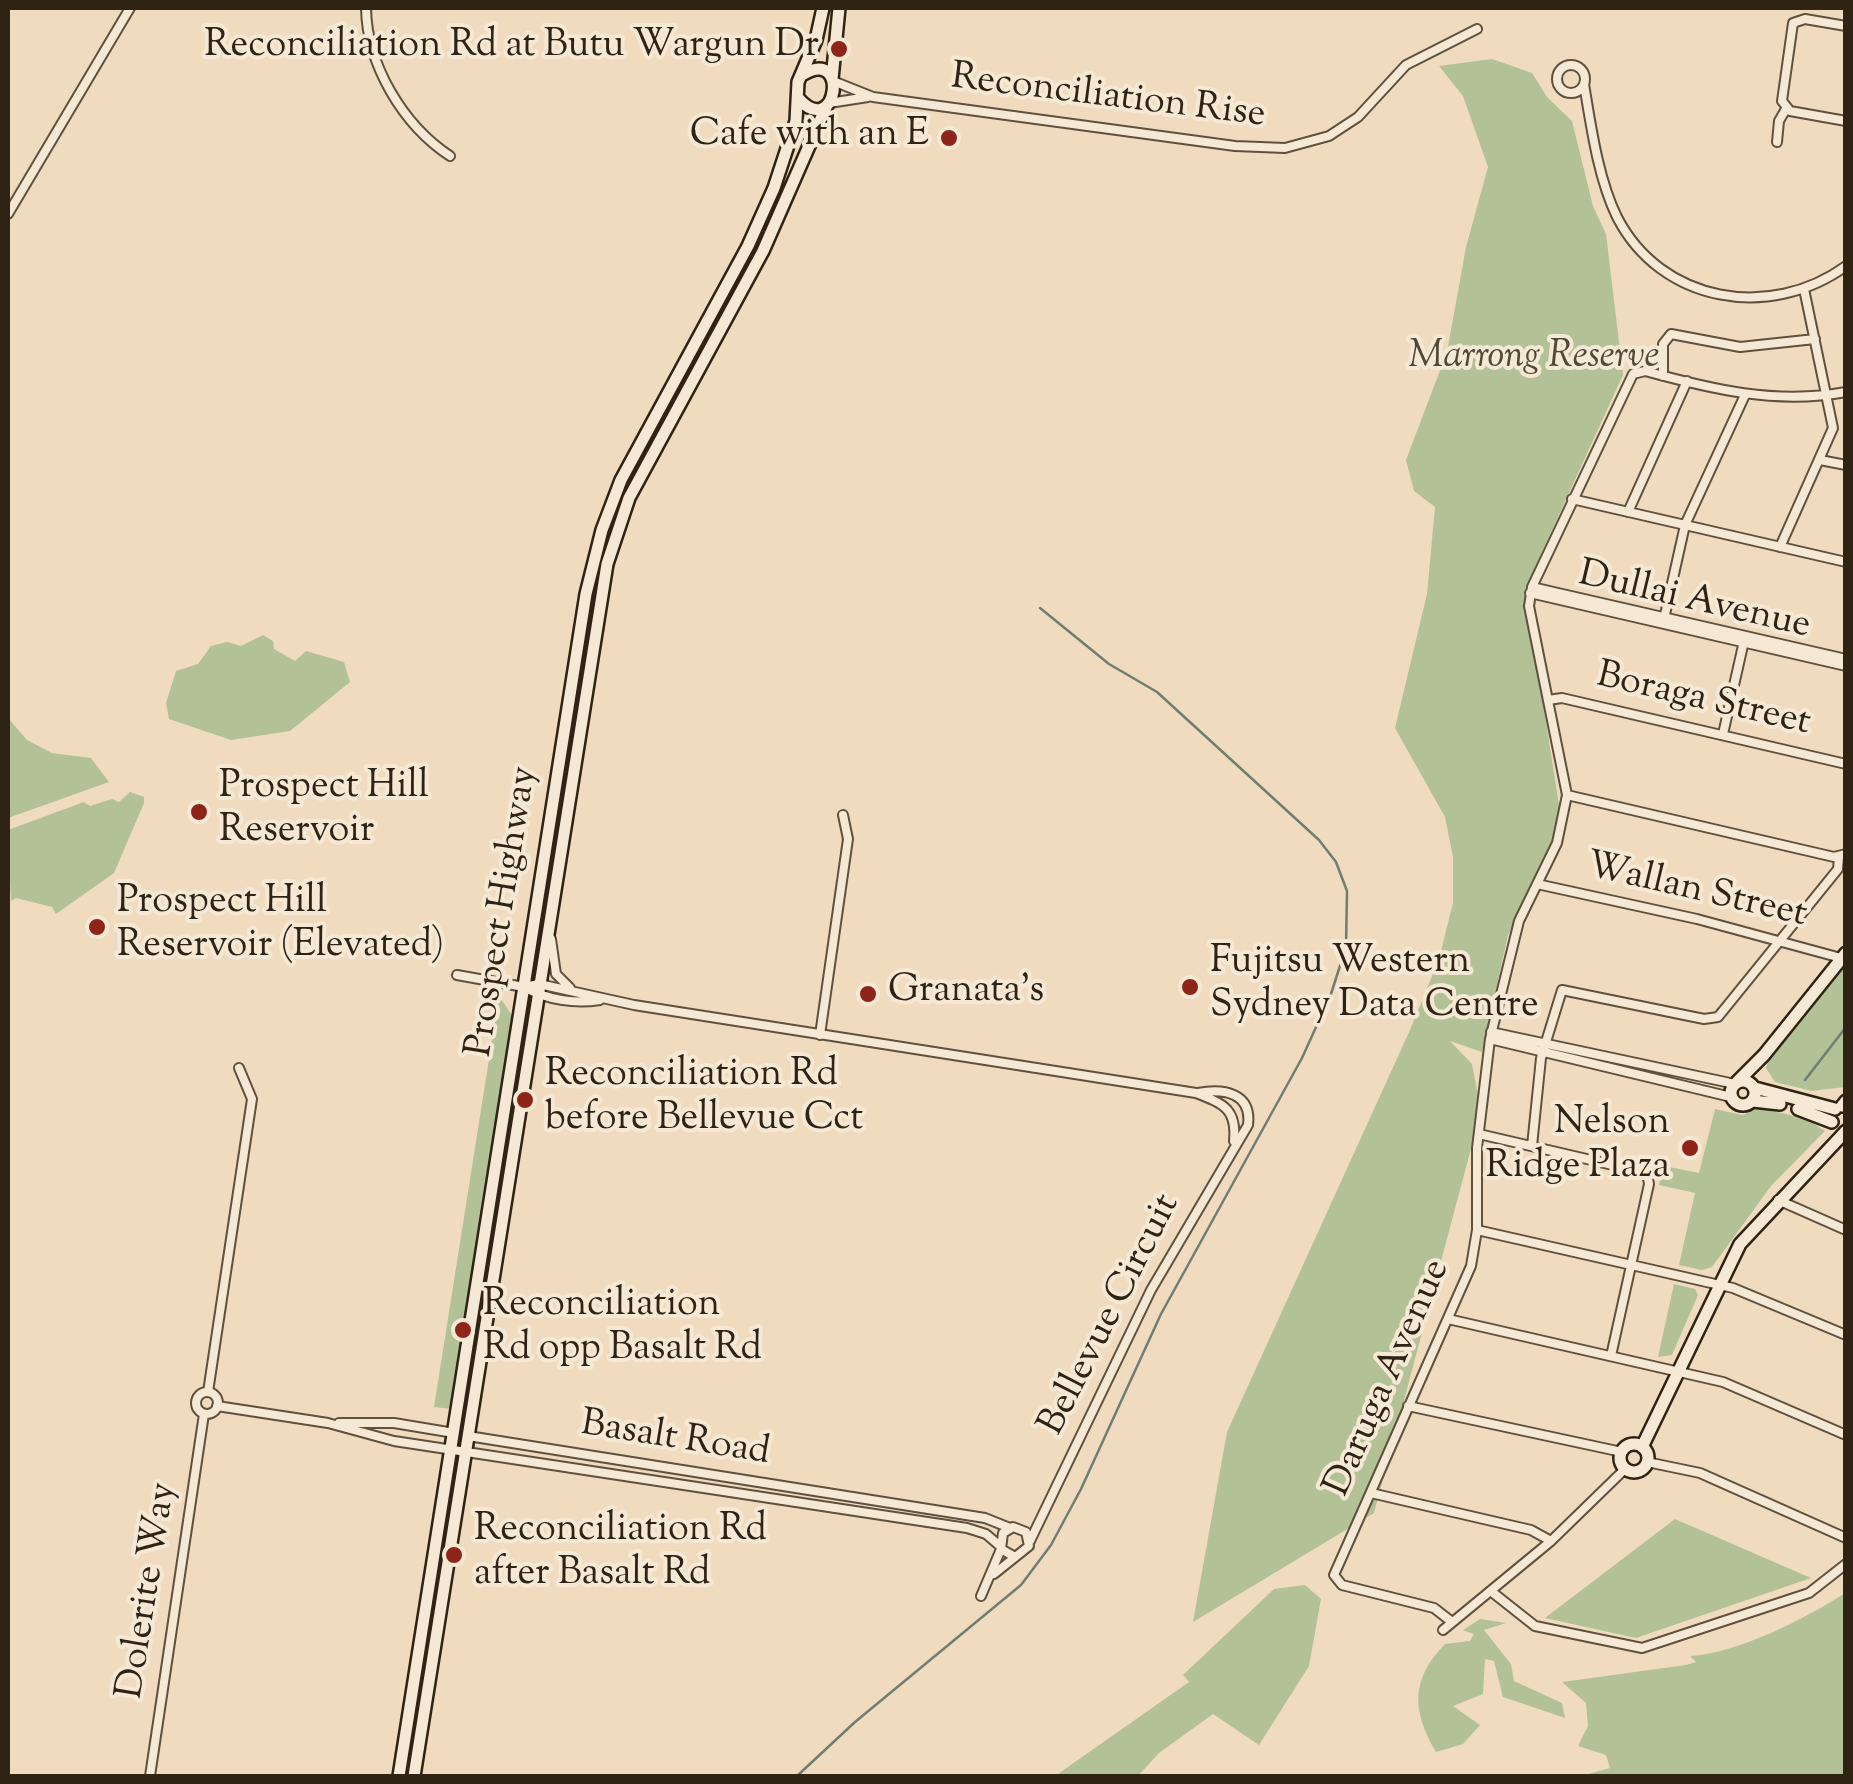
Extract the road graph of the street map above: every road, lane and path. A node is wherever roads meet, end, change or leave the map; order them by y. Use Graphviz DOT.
graph roads {
  1 [pos="130,8"];
  2 [pos="366,8"];
  3 [pos="823,8"];
  4 [pos="839,8"];
  5 [pos="1846,26"];
  6 [pos="1477,29"];
  7 [pos="802,75"];
  8 [pos="832,80"];
  9 [pos="1584,84"];
  10 [pos="1569,92"];
  11 [pos="873,96"];
  12 [pos="798,98"];
  13 [pos="828,104"];
  14 [pos="1786,109"];
  15 [pos="1589,112"];
  16 [pos="1846,121"];
  17 [pos="1777,142"];
  18 [pos="450,156"];
  19 [pos="8,214"];
  20 [pos="1846,266"];
  21 [pos="1804,290"];
  22 [pos="1815,339"];
  23 [pos="1663,376"];
  24 [pos="1687,381"];
  25 [pos="1846,392"];
  26 [pos="1745,396"];
  27 [pos="1826,396"];
  28 [pos="1820,460"];
  29 [pos="1846,466"];
  30 [pos="1572,500"];
  31 [pos="1628,512"];
  32 [pos="1685,525"];
  33 [pos="1780,547"];
  34 [pos="1846,562"];
  35 [pos="1531,590"];
  36 [pos="1664,620"];
  37 [pos="1745,639"];
  38 [pos="1846,662"];
  39 [pos="1548,700"];
  40 [pos="1723,734"];
  41 [pos="1846,764"];
  42 [pos="1567,796"];
  43 [pos="844,815"];
  44 [pos="1842,856"];
  45 [pos="1537,884"];
  46 [pos="548,925"];
  47 [pos="1777,940"];
  48 [pos="1843,955"];
  49 [pos="457,975"];
  50 [pos="524,987"];
  51 [pos="539,990"];
  52 [pos="574,991"];
  53 [pos="600,1000"];
  54 [pos="820,1034"];
  55 [pos="1491,1035"];
  56 [pos="1544,1047"];
  57 [pos="1764,1055"];
  58 [pos="239,1068"];
  59 [pos="1734,1088"];
  60 [pos="1754,1092"];
  61 [pos="1196,1093"];
  62 [pos="1841,1116"];
  63 [pos="1479,1134"];
  64 [pos="1234,1142"];
  65 [pos="1532,1146"];
  66 [pos="1778,1200"];
  67 [pos="1477,1230"];
  68 [pos="1846,1230"];
  69 [pos="1631,1264"];
  70 [pos="1717,1284"];
  71 [pos="1448,1319"];
  72 [pos="1846,1335"];
  73 [pos="1611,1356"];
  74 [pos="1678,1371"];
  75 [pos="208,1392"];
  76 [pos="217,1406"];
  77 [pos="1408,1406"];
  78 [pos="204,1414"];
  79 [pos="328,1423"];
  80 [pos="454,1433"];
  81 [pos="1846,1435"];
  82 [pos="468,1436"];
  83 [pos="1642,1446"];
  84 [pos="458,1451"];
  85 [pos="1622,1452"];
  86 [pos="1647,1462"];
  87 [pos="663,1468"];
  88 [pos="1626,1468"];
  89 [pos="660,1480"];
  90 [pos="1371,1493"];
  91 [pos="1038,1516"];
  92 [pos="1012,1527"];
  93 [pos="1846,1538"];
  94 [pos="1030,1541"];
  95 [pos="1551,1541"];
  96 [pos="1001,1548"];
  97 [pos="1015,1557"];
  98 [pos="1846,1564"];
  99 [pos="994,1574"];
  100 [pos="1492,1592"];
  101 [pos="981,1596"];
  102 [pos="1452,1622"];
  103 [pos="1443,1630"];
  104 [pos="150,1776"];
  105 [pos="399,1776"];
  106 [pos="414,1776"];
  1 -- 19 [label="street"];
  2 -- 18 [label="street"];
  3 -- 7 [label="main road"];
  4 -- 8 [label="main road"];
  5 -- 14 [label="street"];
  6 -- 11 [label="street, Reconciliation Rise"];
  7 -- 8 [label="main road"];
  7 -- 12 [label="main road"];
  8 -- 11 [label="street, Reconciliation Rise"];
  8 -- 13 [label="main road"];
  9 -- 10 [label="street"];
  9 -- 10 [label="street"];
  9 -- 15 [label="street"];
  10 -- 15 [label="street"];
  11 -- 13 [label="street, Reconciliation Rise"];
  12 -- 13 [label="main road"];
  12 -- 50 [label="main road, Prospect Highway"];
  13 -- 46 [label="main road, Prospect Highway"];
  14 -- 16 [label="street"];
  14 -- 17 [label="street"];
  15 -- 21 [label="street"];
  20 -- 21 [label="street"];
  21 -- 22 [label="street"];
  22 -- 23 [label="street"];
  22 -- 27 [label="street"];
  23 -- 24 [label="street"];
  23 -- 30 [label="street"];
  24 -- 26 [label="street"];
  24 -- 31 [label="street"];
  25 -- 27 [label="street"];
  26 -- 27 [label="street"];
  26 -- 32 [label="street"];
  27 -- 28 [label="street"];
  28 -- 29 [label="street"];
  28 -- 33 [label="street"];
  30 -- 31 [label="street"];
  30 -- 35 [label="street"];
  31 -- 32 [label="street"];
  32 -- 33 [label="street"];
  32 -- 36 [label="street"];
  33 -- 34 [label="street"];
  35 -- 36 [label="street, Dullai Avenue"];
  35 -- 39 [label="street, Daruga Avenue"];
  36 -- 37 [label="street, Dullai Avenue"];
  37 -- 38 [label="street, Dullai Avenue"];
  37 -- 40 [label="street"];
  39 -- 40 [label="street, Boraga Street"];
  39 -- 42 [label="street, Daruga Avenue"];
  40 -- 41 [label="street, Boraga Street"];
  42 -- 44 [label="street"];
  42 -- 45 [label="street, Daruga Avenue"];
  43 -- 54 [label="street"];
  44 -- 47 [label="street"];
  45 -- 47 [label="street, Wallan Street"];
  45 -- 55 [label="street, Daruga Avenue"];
  46 -- 51 [label="main road, Prospect Highway"];
  46 -- 52 [label="street"];
  47 -- 48 [label="street, Wallan Street"];
  47 -- 56 [label="street"];
  48 -- 57 [label="main road"];
  49 -- 50 [label="street"];
  50 -- 51 [label="street, Bellevue Circuit"];
  50 -- 80 [label="main road, Prospect Highway"];
  51 -- 52 [label="street, Bellevue Circuit"];
  51 -- 53 [label="street, Bellevue Circuit"];
  51 -- 82 [label="main road, Prospect Highway"];
  52 -- 53 [label="street, Bellevue Circuit"];
  53 -- 54 [label="street, Bellevue Circuit"];
  54 -- 61 [label="street, Bellevue Circuit"];
  55 -- 56 [label="street"];
  55 -- 63 [label="street, Daruga Avenue"];
  56 -- 59 [label="street"];
  56 -- 65 [label="street"];
  57 -- 59 [label="main road"];
  57 -- 60 [label="main road"];
  58 -- 75 [label="street"];
  59 -- 60 [label="main road"];
  59 -- 60 [label="main road"];
  60 -- 62 [label="main road"];
  61 -- 64 [label="street, Bellevue Circuit"];
  61 -- 64 [label="street, Bellevue Circuit"];
  62 -- 66 [label="main road"];
  63 -- 65 [label="street"];
  63 -- 67 [label="street, Daruga Avenue"];
  64 -- 91 [label="street, Bellevue Circuit"];
  65 -- 69 [label="street"];
  66 -- 68 [label="street"];
  66 -- 70 [label="main road"];
  67 -- 69 [label="street"];
  67 -- 71 [label="street, Daruga Avenue"];
  69 -- 70 [label="street"];
  69 -- 73 [label="street"];
  70 -- 72 [label="street"];
  70 -- 74 [label="main road"];
  71 -- 73 [label="street"];
  71 -- 77 [label="street, Daruga Avenue"];
  73 -- 74 [label="street"];
  74 -- 81 [label="street"];
  74 -- 83 [label="main road"];
  75 -- 76 [label="street"];
  75 -- 78 [label="street"];
  76 -- 78 [label="street"];
  76 -- 79 [label="street, Basalt Road"];
  77 -- 85 [label="street"];
  77 -- 90 [label="street, Daruga Avenue"];
  78 -- 104 [label="street, Dolerite Way"];
  79 -- 80 [label="street, Basalt Road"];
  79 -- 84 [label="street, Basalt Road"];
  80 -- 82 [label="street, Basalt Road"];
  80 -- 84 [label="main road, Prospect Highway"];
  82 -- 84 [label="main road, Prospect Highway"];
  82 -- 87 [label="street, Basalt Road"];
  83 -- 85 [label="main road"];
  83 -- 86 [label="main road"];
  84 -- 89 [label="street, Basalt Road"];
  84 -- 105 [label="main road, Prospect Highway"];
  84 -- 106 [label="main road, Prospect Highway"];
  85 -- 88 [label="main road"];
  86 -- 88 [label="main road"];
  86 -- 93 [label="street"];
  87 -- 89 [label="street"];
  87 -- 92 [label="street, Basalt Road"];
  88 -- 95 [label="street"];
  89 -- 96 [label="street, Basalt Road"];
  90 -- 95 [label="street"];
  90 -- 102 [label="street, Daruga Avenue"];
  91 -- 92 [label="street"];
  91 -- 94 [label="street, Bellevue Circuit"];
  92 -- 94 [label="street"];
  92 -- 96 [label="street"];
  94 -- 97 [label="street"];
  95 -- 100 [label="street"];
  96 -- 97 [label="street"];
  96 -- 99 [label="street"];
  97 -- 99 [label="street"];
  98 -- 100 [label="street"];
  99 -- 101 [label="street"];
  100 -- 102 [label="street"];
  102 -- 103 [label="street"];
}
